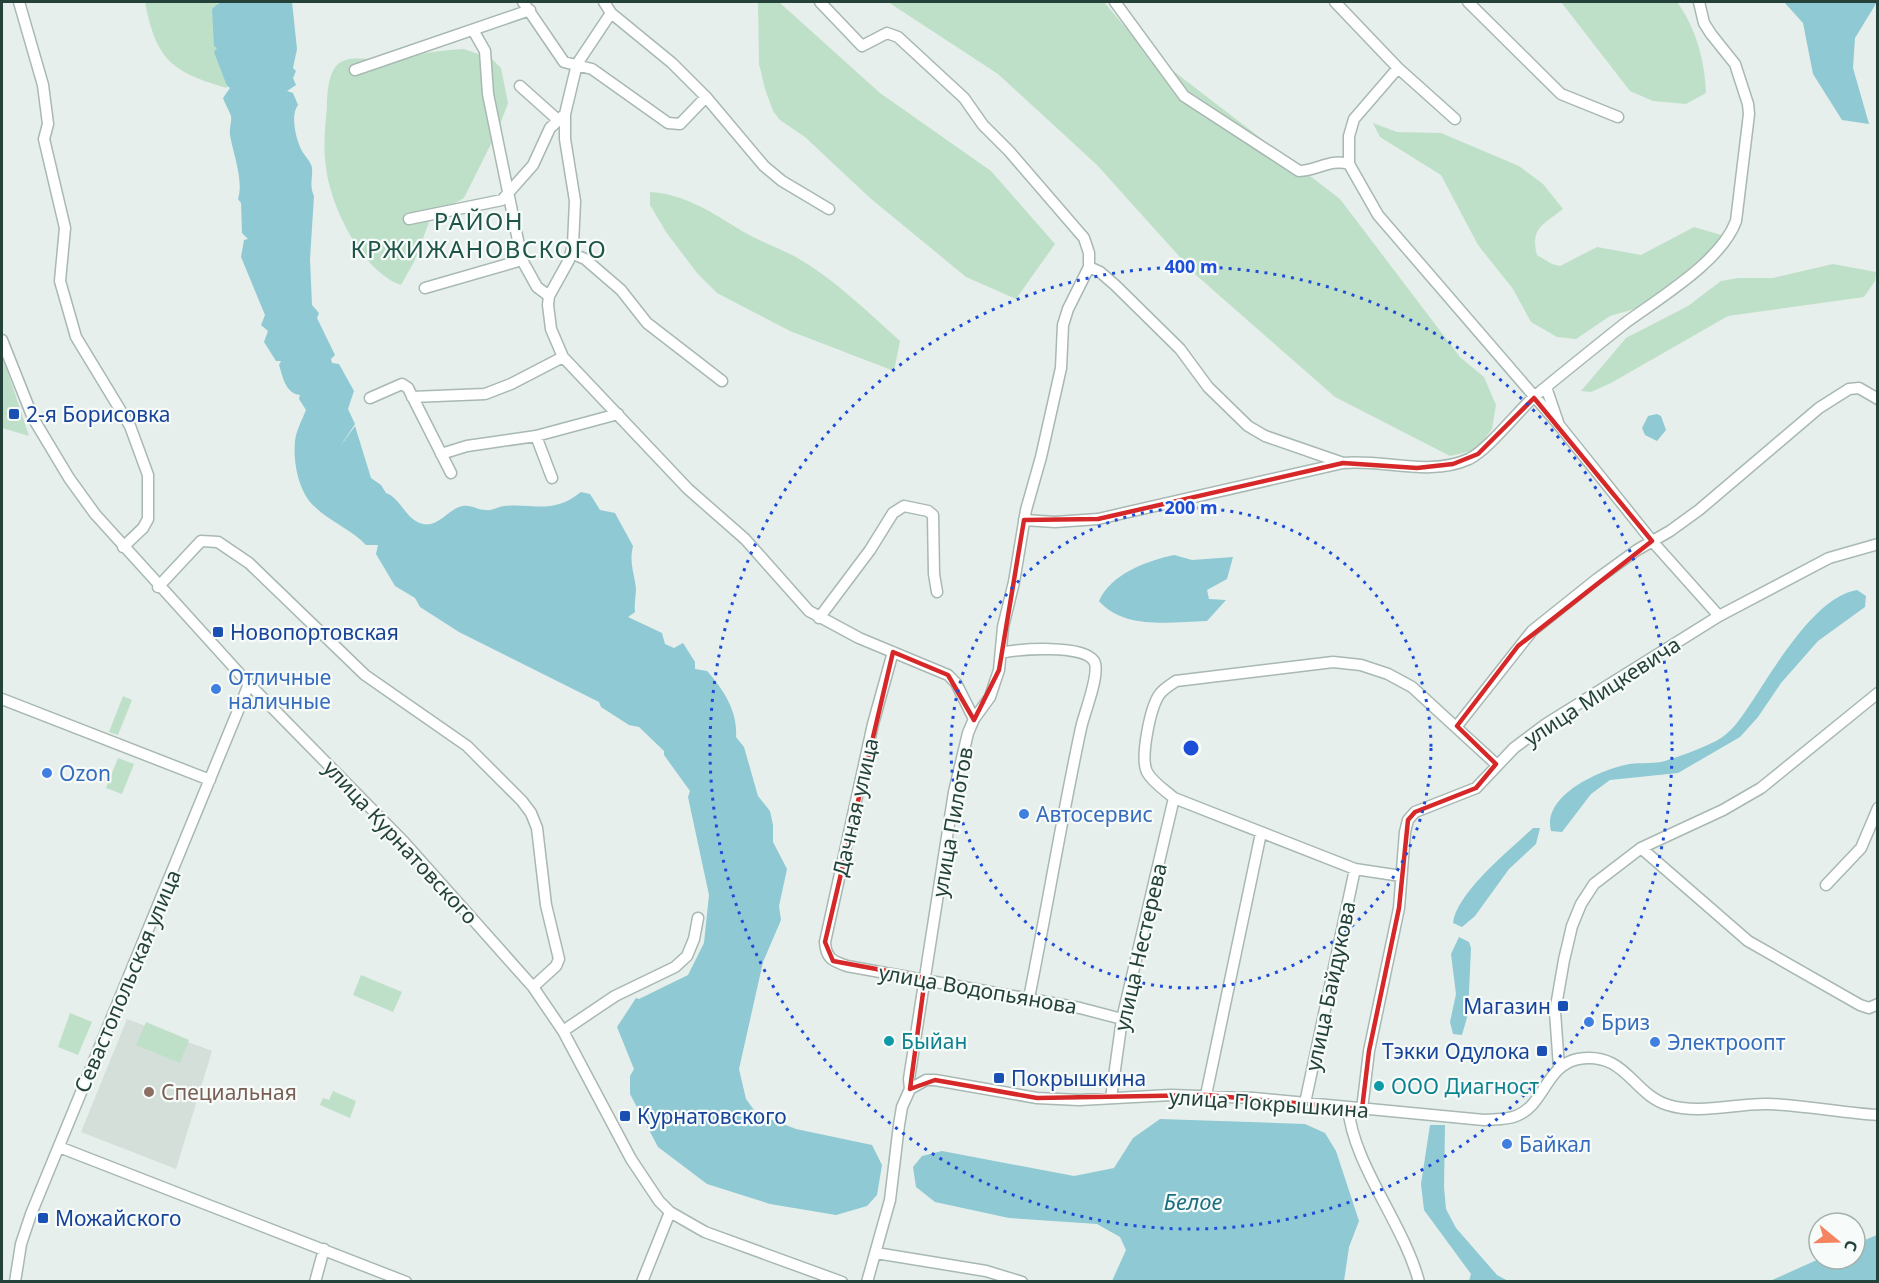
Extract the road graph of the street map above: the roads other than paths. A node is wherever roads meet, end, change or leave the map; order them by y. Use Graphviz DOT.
graph roads {
  1 [pos="19,2"];
  2 [pos="604,2"];
  3 [pos="820,2"];
  4 [pos="1115,2"];
  5 [pos="1335,2"];
  6 [pos="1468,2"];
  7 [pos="1699,2"];
  8 [pos="526,6"];
  9 [pos="611,13"];
  10 [pos="473,30"];
  11 [pos="577,64"];
  12 [pos="1398,68"];
  13 [pos="355,70"];
  14 [pos="520,86"];
  15 [pos="706,98"];
  16 [pos="562,117"];
  17 [pos="1617,117"];
  18 [pos="1455,119"];
  19 [pos="1349,164"];
  20 [pos="507,194"];
  21 [pos="829,209"];
  22 [pos="409,219"];
  23 [pos="571,253"];
  24 [pos="522,260"];
  25 [pos="1089,267"];
  26 [pos="425,288"];
  27 [pos="549,296"];
  28 [pos="2,340"];
  29 [pos="563,357"];
  30 [pos="722,381"];
  31 [pos="1546,387"];
  32 [pos="412,397"];
  33 [pos="370,398"];
  34 [pos="1533,398"];
  35 [pos="1878,399"];
  36 [pos="618,414"];
  37 [pos="1559,425"];
  38 [pos="536,436"];
  39 [pos="441,454"];
  40 [pos="1343,463"];
  41 [pos="451,473"];
  42 [pos="552,478"];
  43 [pos="1024,520"];
  44 [pos="1652,541"];
  45 [pos="1878,544"];
  46 [pos="123,547"];
  47 [pos="158,586"];
  48 [pos="937,592"];
  49 [pos="1719,616"];
  50 [pos="819,618"];
  51 [pos="893,652"];
  52 [pos="1001,653"];
  53 [pos="249,684"];
  54 [pos="1878,693"];
  55 [pos="2,699"];
  56 [pos="974,719"];
  57 [pos="1457,726"];
  58 [pos="1496,764"];
  59 [pos="210,780"];
  60 [pos="1174,798"];
  61 [pos="1878,808"];
  62 [pos="1261,833"];
  63 [pos="1641,848"];
  64 [pos="1355,869"];
  65 [pos="1401,876"];
  66 [pos="1826,885"];
  67 [pos="698,918"];
  68 [pos="833,961"];
  69 [pos="925,978"];
  70 [pos="533,987"];
  71 [pos="1029,998"];
  72 [pos="1878,1004"];
  73 [pos="1122,1019"];
  74 [pos="563,1031"];
  75 [pos="1560,1067"];
  76 [pos="910,1089"];
  77 [pos="1206,1095"];
  78 [pos="1111,1098"];
  79 [pos="1305,1102"];
  80 [pos="1348,1107"];
  81 [pos="1362,1109"];
  82 [pos="1878,1115"];
  83 [pos="59,1147"];
  84 [pos="670,1212"];
  85 [pos="324,1249"];
  86 [pos="876,1254"];
  87 [pos="15,1281"];
  88 [pos="315,1281"];
  89 [pos="406,1281"];
  90 [pos="642,1281"];
  91 [pos="842,1281"];
  92 [pos="867,1281"];
  93 [pos="1022,1281"];
  94 [pos="1419,1281"];
  1 -- 46 [label="street"];
  2 -- 9 [label="street"];
  3 -- 25 [label="street"];
  4 -- 19 [label="street"];
  5 -- 12 [label="street"];
  6 -- 17 [label="street"];
  7 -- 31 [label="street"];
  8 -- 10 [label="street"];
  8 -- 11 [label="street"];
  9 -- 11 [label="street"];
  9 -- 15 [label="street"];
  10 -- 13 [label="street"];
  10 -- 20 [label="street"];
  11 -- 15 [label="street"];
  11 -- 16 [label="street"];
  12 -- 18 [label="street"];
  12 -- 19 [label="street"];
  14 -- 16 [label="street"];
  15 -- 21 [label="street"];
  16 -- 20 [label="street"];
  16 -- 23 [label="street"];
  19 -- 34 [label="street"];
  20 -- 22 [label="street"];
  20 -- 24 [label="street"];
  23 -- 27 [label="street"];
  23 -- 30 [label="street"];
  24 -- 26 [label="street"];
  24 -- 27 [label="street"];
  25 -- 40 [label="street"];
  25 -- 43 [label="street, улица Пилотов"];
  27 -- 29 [label="street"];
  28 -- 46 [label="street, улица Курнатовского"];
  29 -- 32 [label="street"];
  29 -- 36 [label="street"];
  31 -- 34 [label="street"];
  31 -- 37 [label="street"];
  32 -- 33 [label="street"];
  32 -- 39 [label="street"];
  34 -- 37 [label="street"];
  34 -- 40 [label="street"];
  35 -- 44 [label="street"];
  36 -- 38 [label="street"];
  36 -- 50 [label="street"];
  37 -- 44 [label="street"];
  38 -- 39 [label="street"];
  38 -- 42 [label="street"];
  39 -- 41 [label="street"];
  40 -- 43 [label="street"];
  43 -- 52 [label="street, улица Пилотов"];
  44 -- 49 [label="street"];
  44 -- 57 [label="street"];
  45 -- 49 [label="street, улица Мицкевича"];
  46 -- 47 [label="street, улица Курнатовского"];
  47 -- 53 [label="street, улица Курнатовского"];
  47 -- 70 [label="street"];
  48 -- 50 [label="street"];
  49 -- 58 [label="street, улица Мицкевича"];
  50 -- 51 [label="street"];
  51 -- 56 [label="street"];
  51 -- 68 [label="street, Дачная улица"];
  52 -- 56 [label="street, улица Пилотов"];
  52 -- 71 [label="street"];
  53 -- 59 [label="street, Севастопольская улица"];
  53 -- 70 [label="street, улица Курнатовского"];
  54 -- 63 [label="street"];
  55 -- 59 [label="street"];
  56 -- 69 [label="street, улица Пилотов"];
  57 -- 58 [label="street"];
  57 -- 60 [label="street"];
  58 -- 65 [label="street, улица Мицкевича"];
  59 -- 83 [label="street, Севастопольская улица"];
  60 -- 62 [label="street"];
  60 -- 73 [label="street, улица Нестерева"];
  61 -- 66 [label="street"];
  62 -- 64 [label="street"];
  62 -- 77 [label="street"];
  63 -- 72 [label="street"];
  63 -- 75 [label="street"];
  64 -- 65 [label="street"];
  64 -- 79 [label="street, улица Байдукова"];
  65 -- 81 [label="street, улица Мицкевича"];
  67 -- 74 [label="street"];
  68 -- 69 [label="street, улица Водопьянова"];
  69 -- 71 [label="street, улица Водопьянова"];
  69 -- 76 [label="street, улица Пилотов"];
  70 -- 74 [label="street, улица Курнатовского"];
  71 -- 73 [label="street, улица Водопьянова"];
  73 -- 78 [label="street, улица Нестерева"];
  74 -- 84 [label="street, улица Курнатовского"];
  75 -- 81 [label="street, улица Покрышкина"];
  75 -- 82 [label="street"];
  76 -- 78 [label="street, улица Покрышкина"];
  76 -- 86 [label="street, улица Пилотов"];
  77 -- 78 [label="street, улица Покрышкина"];
  77 -- 79 [label="street, улица Покрышкина"];
  79 -- 80 [label="street, улица Покрышкина"];
  80 -- 81 [label="street, улица Покрышкина"];
  80 -- 94 [label="street"];
  83 -- 85 [label="street"];
  83 -- 87 [label="street, Севастопольская улица"];
  84 -- 90 [label="street"];
  84 -- 91 [label="street, улица Курнатовского"];
  85 -- 88 [label="street"];
  85 -- 89 [label="street"];
  86 -- 92 [label="street, улица Пилотов"];
  86 -- 93 [label="street"];
}
